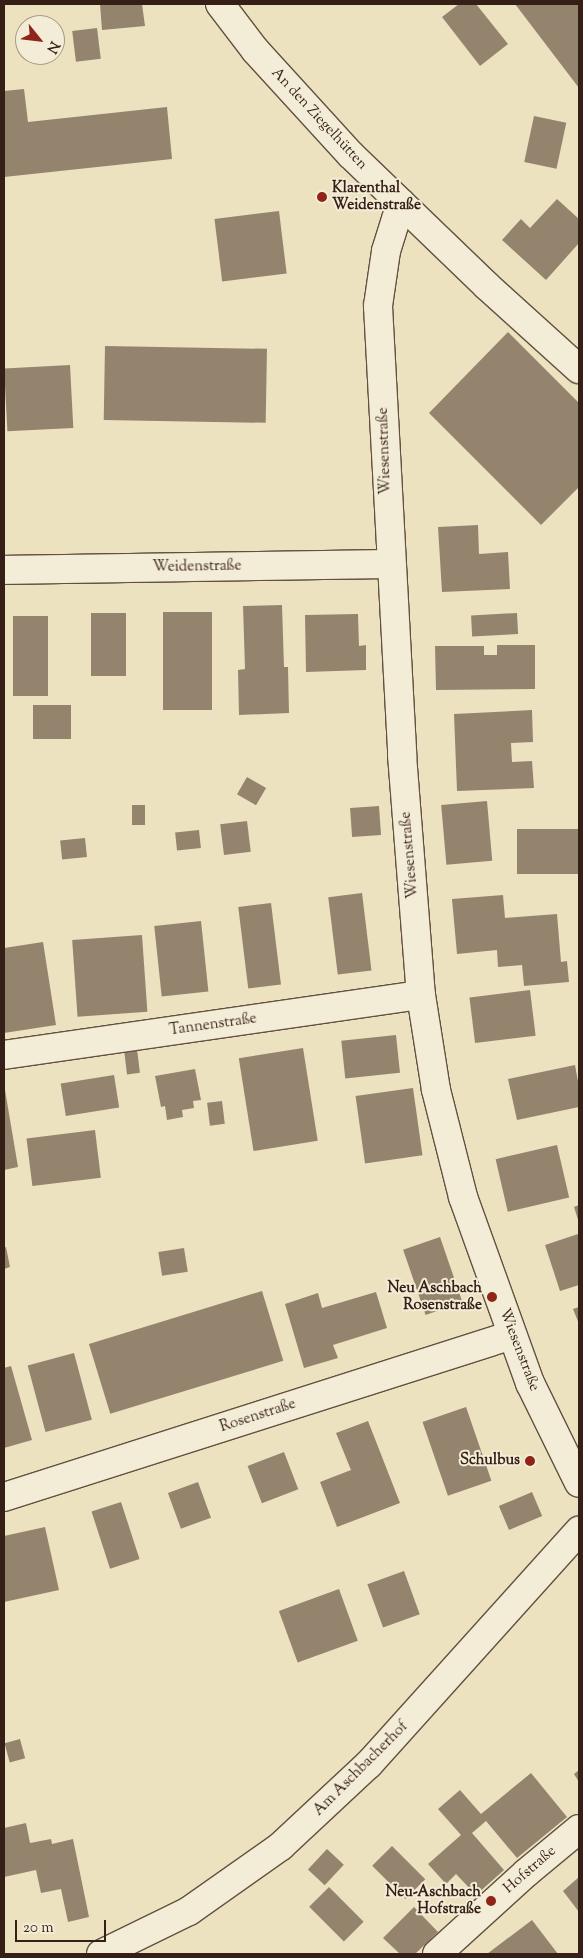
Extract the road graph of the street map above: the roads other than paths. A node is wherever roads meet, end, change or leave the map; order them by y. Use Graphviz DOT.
graph roads {
  1 [pos="220,4"];
  2 [pos="402,203"];
  3 [pos="579,369"];
  4 [pos="390,564"];
  5 [pos="4,570"];
  6 [pos="421,996"];
  7 [pos="4,1055"];
  8 [pos="512,1336"];
  9 [pos="579,1483"];
  10 [pos="4,1497"];
  11 [pos="579,1532"];
  12 [pos="579,1829"];
  13 [pos="110,1952"];
  14 [pos="437,1954"];
  1 -- 2 [label="street, An den Ziegelhütten"];
  2 -- 3 [label="street, An den Ziegelhütten"];
  2 -- 4 [label="street, Wiesenstraße"];
  4 -- 5 [label="street, Weidenstraße"];
  4 -- 6 [label="street, Wiesenstraße"];
  6 -- 7 [label="street, Tannenstraße"];
  6 -- 8 [label="street, Wiesenstraße"];
  8 -- 9 [label="street, Wiesenstraße"];
  8 -- 10 [label="street, Rosenstraße"];
  11 -- 13 [label="street, Am Aschbacherhof"];
  12 -- 14 [label="street, Hofstraße"];
}
